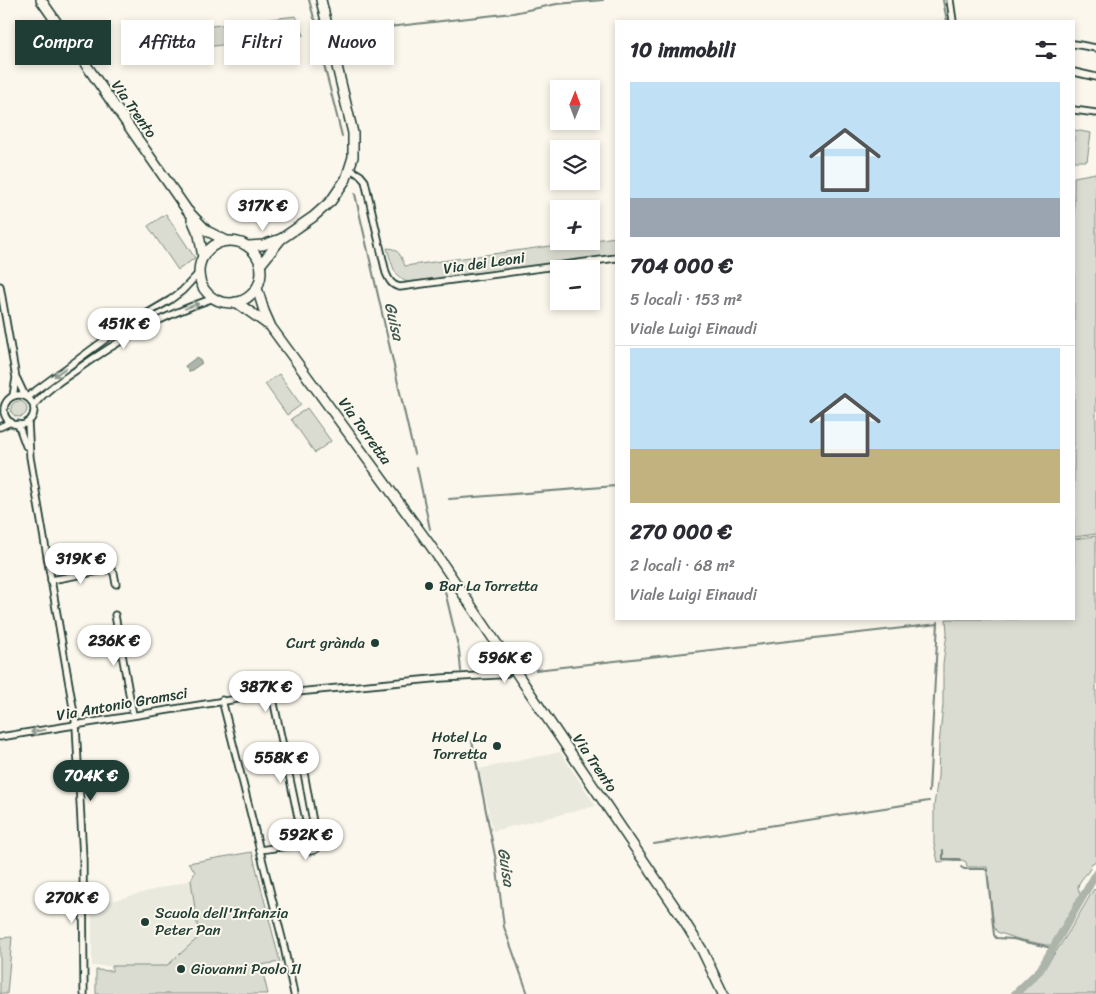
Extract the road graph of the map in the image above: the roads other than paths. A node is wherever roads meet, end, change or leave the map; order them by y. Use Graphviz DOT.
graph roads {
  1 [pos="41,0"];
  2 [pos="321,0"];
  3 [pos="950,0"];
  4 [pos="953,20"];
  5 [pos="1075,44"];
  6 [pos="1096,48"];
  7 [pos="1075,72"];
  8 [pos="1096,77"];
  9 [pos="1075,110"];
  10 [pos="1096,114"];
  11 [pos="350,169"];
  12 [pos="197,224"];
  13 [pos="281,239"];
  14 [pos="225,240"];
  15 [pos="249,246"];
  16 [pos="203,257"];
  17 [pos="615,258"];
  18 [pos="261,264"];
  19 [pos="199,273"];
  20 [pos="0,286"];
  21 [pos="257,288"];
  22 [pos="214,298"];
  23 [pos="236,302"];
  24 [pos="272,327"];
  25 [pos="16,378"];
  26 [pos="13,396"];
  27 [pos="26,396"];
  28 [pos="34,405"];
  29 [pos="5,412"];
  30 [pos="0,417"];
  31 [pos="12,422"];
  32 [pos="28,422"];
  33 [pos="18,424"];
  34 [pos="0,427"];
  35 [pos="30,457"];
  36 [pos="435,553"];
  37 [pos="51,580"];
  38 [pos="116,584"];
  39 [pos="115,615"];
  40 [pos="513,666"];
  41 [pos="272,694"];
  42 [pos="222,700"];
  43 [pos="133,715"];
  44 [pos="76,725"];
  45 [pos="0,737"];
  46 [pos="286,758"];
  47 [pos="315,833"];
  48 [pos="302,836"];
  49 [pos="301,844"];
  50 [pos="260,850"];
  51 [pos="84,994"];
  52 [pos="294,994"];
  53 [pos="723,994"];
  1 -- 12 [label="main road, Via Trento"];
  2 -- 11 [label="main road"];
  3 -- 4 [label="street"];
  5 -- 6 [label="street"];
  7 -- 8 [label="street"];
  9 -- 10 [label="street"];
  11 -- 13 [label="main road"];
  11 -- 17 [label="street, Via dei Leoni"];
  12 -- 14 [label="main road"];
  12 -- 16 [label="main road"];
  13 -- 15 [label="main road"];
  13 -- 18 [label="main road"];
  14 -- 15 [label="main road"];
  14 -- 16 [label="main road"];
  15 -- 18 [label="main road"];
  16 -- 19 [label="main road"];
  18 -- 21 [label="main road"];
  19 -- 22 [label="main road"];
  19 -- 27 [label="street, one-way"];
  20 -- 25 [label="street"];
  21 -- 23 [label="main road"];
  21 -- 24 [label="main road, Via Torretta"];
  22 -- 23 [label="main road"];
  28 -- 22 [label="street, one-way"];
  23 -- 24 [label="main road, Via Torretta"];
  24 -- 36 [label="main road, Via Torretta"];
  25 -- 26 [label="street"];
  25 -- 27 [label="street"];
  26 -- 27 [label="street"];
  26 -- 29 [label="street"];
  27 -- 28 [label="street"];
  28 -- 32 [label="street"];
  29 -- 30 [label="street"];
  29 -- 31 [label="street"];
  31 -- 33 [label="street"];
  31 -- 34 [label="street"];
  32 -- 33 [label="street"];
  32 -- 35 [label="street"];
  33 -- 35 [label="street"];
  35 -- 37 [label="street"];
  36 -- 40 [label="main road, Via Trento"];
  37 -- 38 [label="street"];
  37 -- 44 [label="street"];
  39 -- 43 [label="street"];
  40 -- 41 [label="street, Via Antonio Gramsci"];
  40 -- 53 [label="main road, Via Trento"];
  41 -- 42 [label="street, Via Antonio Gramsci"];
  41 -- 46 [label="street"];
  42 -- 43 [label="street, Via Antonio Gramsci"];
  42 -- 50 [label="street"];
  43 -- 44 [label="street, Via Antonio Gramsci"];
  44 -- 45 [label="street, Via Antonio Gramsci, one-way"];
  44 -- 51 [label="street"];
  46 -- 47 [label="street"];
  46 -- 48 [label="street"];
  47 -- 48 [label="street"];
  47 -- 49 [label="street"];
  48 -- 49 [label="street"];
  49 -- 50 [label="street"];
  50 -- 52 [label="street"];
}
